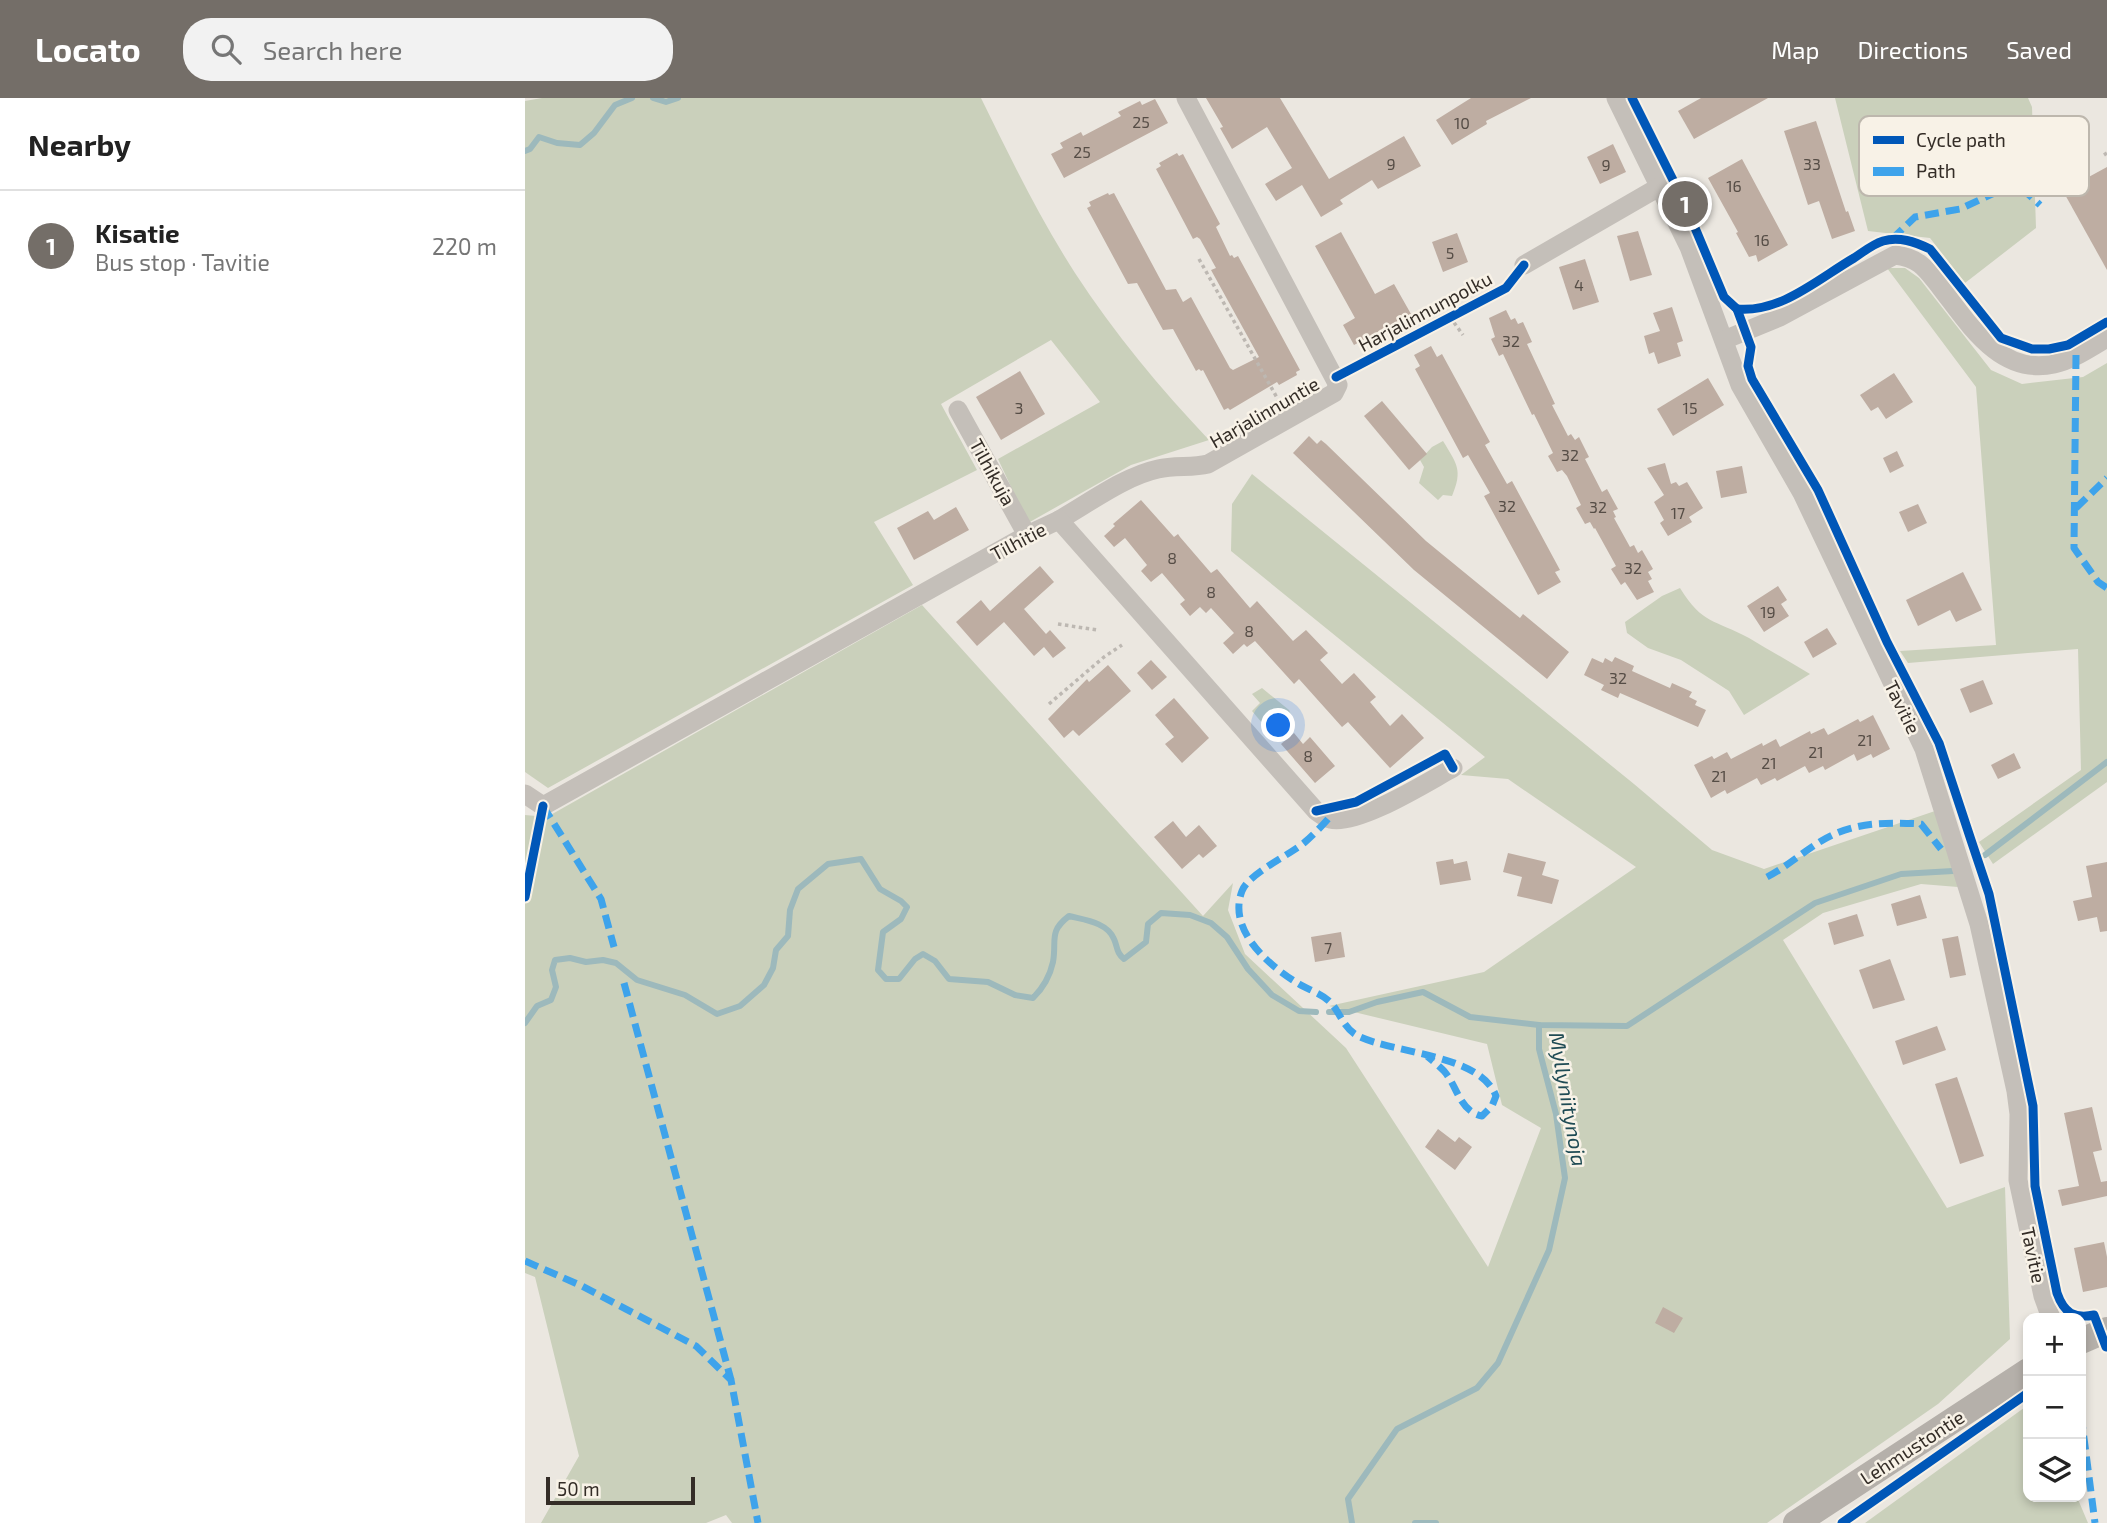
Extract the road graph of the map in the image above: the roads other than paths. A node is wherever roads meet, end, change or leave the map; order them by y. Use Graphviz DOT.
graph roads {
  1 [pos="1186,98"];
  2 [pos="1616,98"];
  3 [pos="1659,187"];
  4 [pos="1524,265"];
  5 [pos="2107,338"];
  6 [pos="1724,340"];
  7 [pos="958,410"];
  8 [pos="1059,520"];
  9 [pos="1027,535"];
  10 [pos="1453,768"];
  11 [pos="525,794"];
  12 [pos="2049,1313"];
  13 [pos="2107,1330"];
  14 [pos="2086,1339"];
  15 [pos="2023,1374"];
  16 [pos="1796,1523"];
  1 -- 8 [label="street, Harjalinnuntie"];
  2 -- 3 [label="street, Tavitie"];
  3 -- 4 [label="street"];
  3 -- 6 [label="street, Tavitie"];
  5 -- 6 [label="street"];
  6 -- 12 [label="street, Tavitie"];
  7 -- 9 [label="street, Tilhikuja"];
  8 -- 9 [label="street, Tilhitie"];
  8 -- 10 [label="street, Tilhitie"];
  9 -- 11 [label="street, Tilhitie"];
  13 -- 14 [label="main road"];
  15 -- 16 [label="main road, Lehmustontie"];
}
